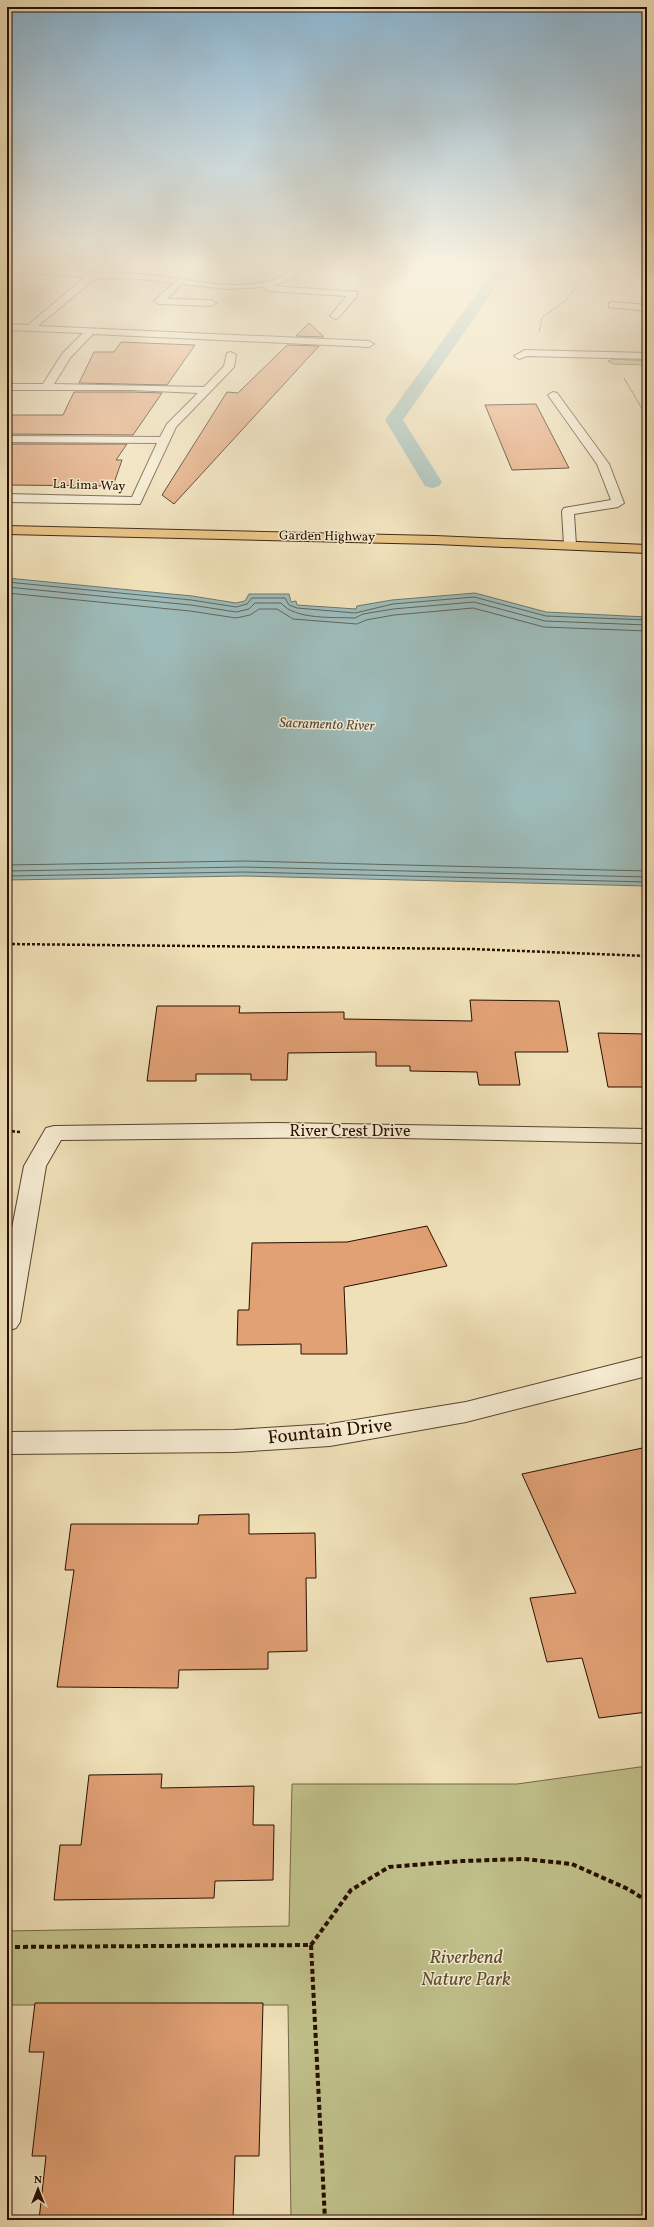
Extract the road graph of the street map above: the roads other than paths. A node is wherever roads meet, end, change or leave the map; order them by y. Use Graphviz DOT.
graph roads {
  1 [pos="59,367"];
  2 [pos="229,367"];
  3 [pos="7,387"];
  4 [pos="46,388"];
  5 [pos="205,390"];
  6 [pos="553,395"];
  7 [pos="7,439"];
  8 [pos="162,440"];
  9 [pos="7,498"];
  10 [pos="7,530"];
  11 [pos="570,545"];
  12 [pos="647,549"];
  13 [pos="647,1136"];
  14 [pos="7,1322"];
  15 [pos="647,1366"];
  16 [pos="7,1443"];
  1 -- 4 [label="street"];
  2 -- 5 [label="street, La Lima Way"];
  3 -- 4 [label="street"];
  4 -- 5 [label="street"];
  5 -- 8 [label="street, La Lima Way"];
  6 -- 11 [label="street"];
  7 -- 8 [label="street"];
  8 -- 9 [label="street, La Lima Way"];
  10 -- 11 [label="main road, Garden Highway"];
  11 -- 12 [label="main road, Garden Highway"];
  13 -- 14 [label="street, River Crest Drive"];
  15 -- 16 [label="street, Fountain Drive"];
}
